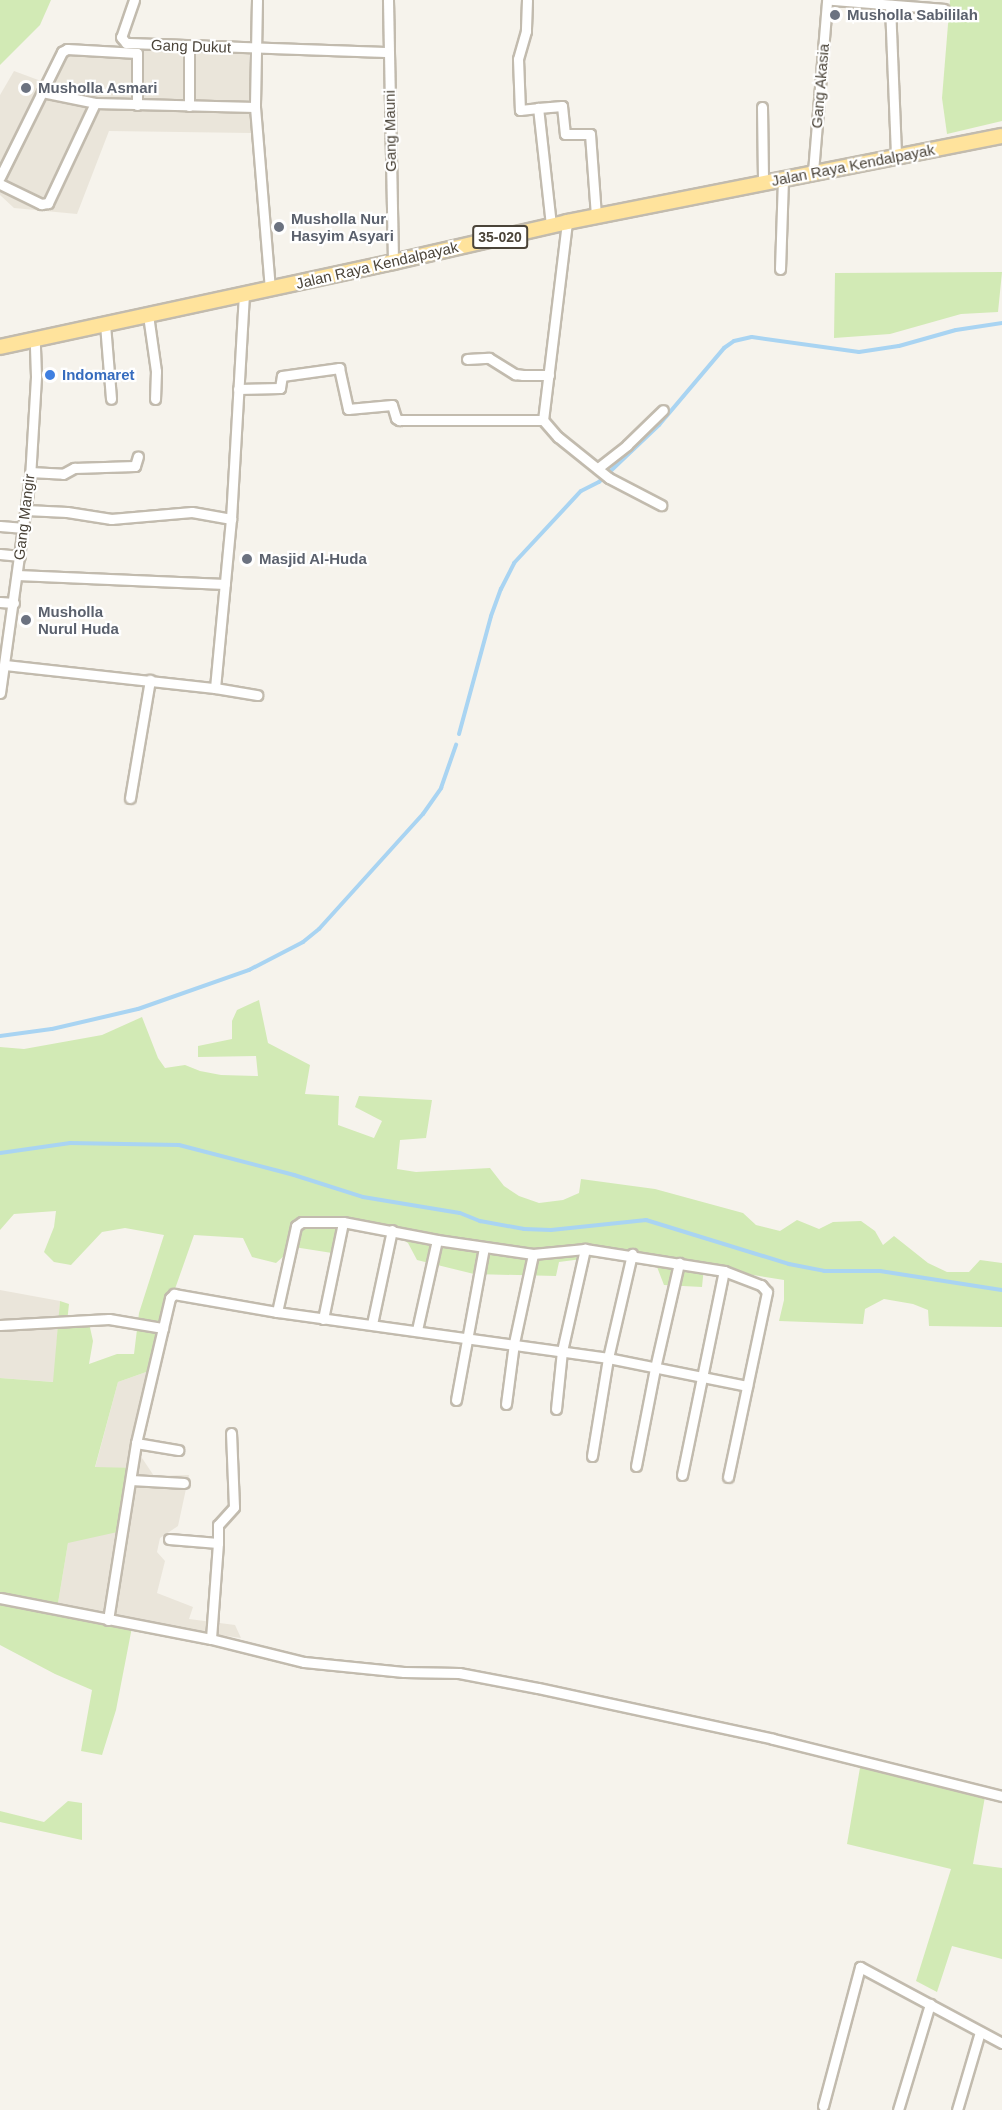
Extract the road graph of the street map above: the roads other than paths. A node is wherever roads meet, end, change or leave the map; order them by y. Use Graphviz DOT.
graph roads {
  1 [pos="134,0"];
  2 [pos="257,0"];
  3 [pos="388,0"];
  4 [pos="527,0"];
  5 [pos="826,0"];
  6 [pos="832,0"];
  7 [pos="890,5"];
  8 [pos="944,9"];
  9 [pos="254,49"];
  10 [pos="388,52"];
  11 [pos="189,53"];
  12 [pos="42,92"];
  13 [pos="95,103"];
  14 [pos="137,105"];
  15 [pos="189,106"];
  16 [pos="255,107"];
  17 [pos="762,107"];
  18 [pos="538,108"];
  19 [pos="1002,136"];
  20 [pos="896,156"];
  21 [pos="813,172"];
  22 [pos="0,177"];
  23 [pos="783,178"];
  24 [pos="763,182"];
  25 [pos="0,184"];
  26 [pos="596,216"];
  27 [pos="567,222"];
  28 [pos="551,225"];
  29 [pos="393,262"];
  30 [pos="780,269"];
  31 [pos="270,289"];
  32 [pos="244,294"];
  33 [pos="148,315"];
  34 [pos="105,324"];
  35 [pos="35,339"];
  36 [pos="0,346"];
  37 [pos="467,359"];
  38 [pos="549,375"];
  39 [pos="238,389"];
  40 [pos="111,399"];
  41 [pos="155,399"];
  42 [pos="663,410"];
  43 [pos="543,420"];
  44 [pos="138,456"];
  45 [pos="599,469"];
  46 [pos="30,472"];
  47 [pos="661,505"];
  48 [pos="26,510"];
  49 [pos="231,519"];
  50 [pos="0,526"];
  51 [pos="24,528"];
  52 [pos="0,554"];
  53 [pos="20,556"];
  54 [pos="17,575"];
  55 [pos="225,584"];
  56 [pos="0,602"];
  57 [pos="14,603"];
  58 [pos="4,662"];
  59 [pos="150,680"];
  60 [pos="215,688"];
  61 [pos="0,693"];
  62 [pos="257,695"];
  63 [pos="130,798"];
  64 [pos="343,1222"];
  65 [pos="392,1230"];
  66 [pos="437,1240"];
  67 [pos="484,1248"];
  68 [pos="585,1248"];
  69 [pos="533,1254"];
  70 [pos="632,1254"];
  71 [pos="679,1263"];
  72 [pos="724,1271"];
  73 [pos="277,1312"];
  74 [pos="323,1319"];
  75 [pos="372,1324"];
  76 [pos="0,1325"];
  77 [pos="163,1328"];
  78 [pos="417,1330"];
  79 [pos="466,1337"];
  80 [pos="514,1343"];
  81 [pos="562,1351"];
  82 [pos="608,1358"];
  83 [pos="655,1368"];
  84 [pos="701,1377"];
  85 [pos="747,1386"];
  86 [pos="456,1400"];
  87 [pos="506,1404"];
  88 [pos="556,1409"];
  89 [pos="231,1433"];
  90 [pos="136,1443"];
  91 [pos="178,1450"];
  92 [pos="592,1456"];
  93 [pos="636,1466"];
  94 [pos="682,1475"];
  95 [pos="728,1477"];
  96 [pos="131,1480"];
  97 [pos="184,1483"];
  98 [pos="169,1539"];
  99 [pos="218,1543"];
  100 [pos="0,1598"];
  101 [pos="108,1620"];
  102 [pos="211,1639"];
  103 [pos="1002,1796"];
  104 [pos="930,2004"];
  105 [pos="980,2032"];
  106 [pos="1002,2043"];
  107 [pos="823,2106"];
  108 [pos="898,2110"];
  109 [pos="957,2110"];
  1 -- 9 [label="street, Gang Dukut"];
  2 -- 9 [label="street"];
  3 -- 10 [label="street, Gang Mauni"];
  4 -- 18 [label="street"];
  5 -- 21 [label="street, Gang Akasia"];
  6 -- 7 [label="street"];
  7 -- 8 [label="street"];
  7 -- 20 [label="street"];
  9 -- 10 [label="street"];
  9 -- 16 [label="street"];
  10 -- 29 [label="street, Gang Mauni"];
  11 -- 15 [label="street"];
  12 -- 13 [label="street"];
  12 -- 14 [label="street"];
  12 -- 22 [label="street"];
  13 -- 14 [label="street"];
  13 -- 25 [label="street"];
  14 -- 15 [label="street"];
  15 -- 16 [label="street"];
  16 -- 31 [label="street"];
  17 -- 24 [label="street"];
  18 -- 26 [label="street"];
  18 -- 28 [label="street"];
  19 -- 20 [label="main road, Jalan Raya Kendalpayak / 35-020"];
  20 -- 21 [label="main road, Jalan Raya Kendalpayak / 35-020"];
  21 -- 23 [label="main road, Jalan Raya Kendalpayak / 35-020"];
  23 -- 24 [label="main road, Jalan Raya Kendalpayak / 35-020"];
  23 -- 30 [label="street"];
  24 -- 26 [label="main road, Jalan Raya Kendalpayak / 35-020"];
  26 -- 27 [label="main road, Jalan Raya Kendalpayak / 35-020"];
  27 -- 28 [label="main road, Jalan Raya Kendalpayak / 35-020"];
  27 -- 38 [label="street"];
  28 -- 29 [label="main road, Jalan Raya Kendalpayak / 35-020"];
  29 -- 31 [label="main road, Jalan Raya Kendalpayak / 35-020"];
  31 -- 32 [label="main road, Jalan Raya Kendalpayak / 35-020"];
  32 -- 33 [label="main road, Jalan Raya Kendalpayak / 35-020"];
  32 -- 39 [label="street"];
  33 -- 34 [label="main road, Jalan Raya Kendalpayak / 35-020"];
  33 -- 41 [label="street"];
  34 -- 35 [label="main road, Jalan Raya Kendalpayak / 35-020"];
  34 -- 40 [label="street"];
  35 -- 36 [label="main road, Jalan Raya Kendalpayak / 35-020"];
  35 -- 46 [label="street, Gang Mangir"];
  37 -- 38 [label="street"];
  38 -- 43 [label="street"];
  39 -- 43 [label="street"];
  39 -- 49 [label="street"];
  42 -- 45 [label="street"];
  43 -- 45 [label="street"];
  44 -- 46 [label="street"];
  45 -- 47 [label="street"];
  46 -- 48 [label="street, Gang Mangir"];
  48 -- 49 [label="street"];
  48 -- 51 [label="street, Gang Mangir"];
  49 -- 55 [label="street"];
  50 -- 51 [label="street"];
  51 -- 53 [label="street, Gang Mangir"];
  52 -- 53 [label="street"];
  53 -- 54 [label="street, Gang Mangir"];
  54 -- 55 [label="street"];
  54 -- 57 [label="street, Gang Mangir"];
  55 -- 60 [label="street"];
  56 -- 57 [label="street"];
  57 -- 58 [label="street, Gang Mangir"];
  58 -- 59 [label="street"];
  58 -- 61 [label="street, Gang Mangir"];
  59 -- 60 [label="street"];
  59 -- 63 [label="street"];
  60 -- 62 [label="street"];
  64 -- 65 [label="street"];
  64 -- 73 [label="street"];
  64 -- 74 [label="street"];
  65 -- 66 [label="street"];
  65 -- 75 [label="street"];
  66 -- 67 [label="street"];
  66 -- 78 [label="street"];
  67 -- 69 [label="street"];
  67 -- 79 [label="street"];
  68 -- 69 [label="street"];
  68 -- 70 [label="street"];
  68 -- 81 [label="street"];
  69 -- 80 [label="street"];
  70 -- 71 [label="street"];
  70 -- 82 [label="street"];
  71 -- 72 [label="street"];
  71 -- 83 [label="street"];
  72 -- 84 [label="street"];
  72 -- 85 [label="street"];
  73 -- 74 [label="street"];
  73 -- 77 [label="street"];
  74 -- 75 [label="street"];
  75 -- 78 [label="street"];
  76 -- 77 [label="street"];
  77 -- 90 [label="street"];
  78 -- 79 [label="street"];
  79 -- 80 [label="street"];
  79 -- 86 [label="street"];
  80 -- 81 [label="street"];
  80 -- 87 [label="street"];
  81 -- 82 [label="street"];
  81 -- 88 [label="street"];
  82 -- 83 [label="street"];
  82 -- 92 [label="street"];
  83 -- 84 [label="street"];
  83 -- 93 [label="street"];
  84 -- 85 [label="street"];
  84 -- 94 [label="street"];
  85 -- 95 [label="street"];
  89 -- 99 [label="street"];
  90 -- 91 [label="street"];
  90 -- 96 [label="street"];
  96 -- 97 [label="street"];
  96 -- 101 [label="street"];
  98 -- 99 [label="street"];
  99 -- 102 [label="street"];
  100 -- 101 [label="street"];
  101 -- 102 [label="street"];
  102 -- 103 [label="street"];
  104 -- 105 [label="street"];
  104 -- 107 [label="street"];
  104 -- 108 [label="street"];
  105 -- 106 [label="street"];
  105 -- 109 [label="street"];
}
